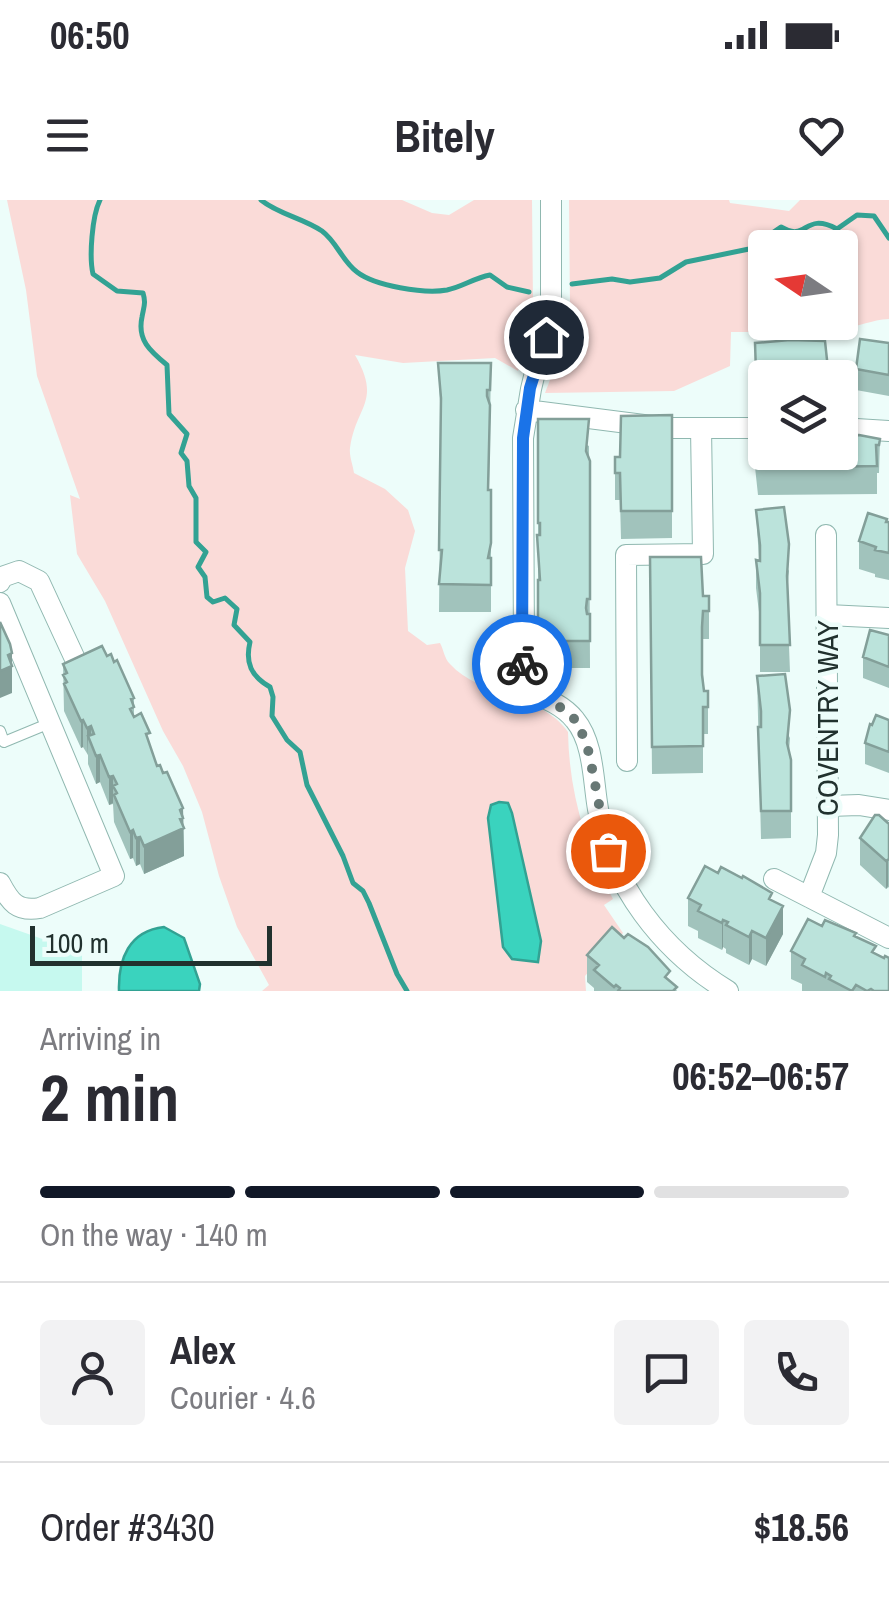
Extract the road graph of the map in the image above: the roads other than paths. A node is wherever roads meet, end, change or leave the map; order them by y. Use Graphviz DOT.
graph roads {
  1 [pos="552,200"];
  2 [pos="526,410"];
  3 [pos="701,428"];
  4 [pos="748,428"];
  5 [pos="858,429"];
  6 [pos="889,431"];
  7 [pos="826,535"];
  8 [pos="0,582"];
  9 [pos="0,604"];
  10 [pos="828,615"];
  11 [pos="889,618"];
  12 [pos="82,674"];
  13 [pos="50,723"];
  14 [pos="0,731"];
  15 [pos="627,760"];
  16 [pos="828,806"];
  17 [pos="889,810"];
  18 [pos="774,879"];
  19 [pos="0,883"];
  20 [pos="809,897"];
  21 [pos="889,938"];
  22 [pos="728,991"];
  1 -- 2 [label="street"];
  2 -- 3 [label="street"];
  2 -- 22 [label="street"];
  3 -- 4 [label="street"];
  3 -- 15 [label="street"];
  5 -- 6 [label="street"];
  7 -- 10 [label="street, COVENTRY WAY"];
  8 -- 12 [label="street"];
  9 -- 13 [label="street"];
  10 -- 11 [label="street"];
  10 -- 16 [label="street, COVENTRY WAY"];
  13 -- 14 [label="lane"];
  13 -- 19 [label="street"];
  16 -- 17 [label="street"];
  16 -- 20 [label="street, COVENTRY WAY"];
  18 -- 20 [label="street"];
  20 -- 21 [label="street"];
}
